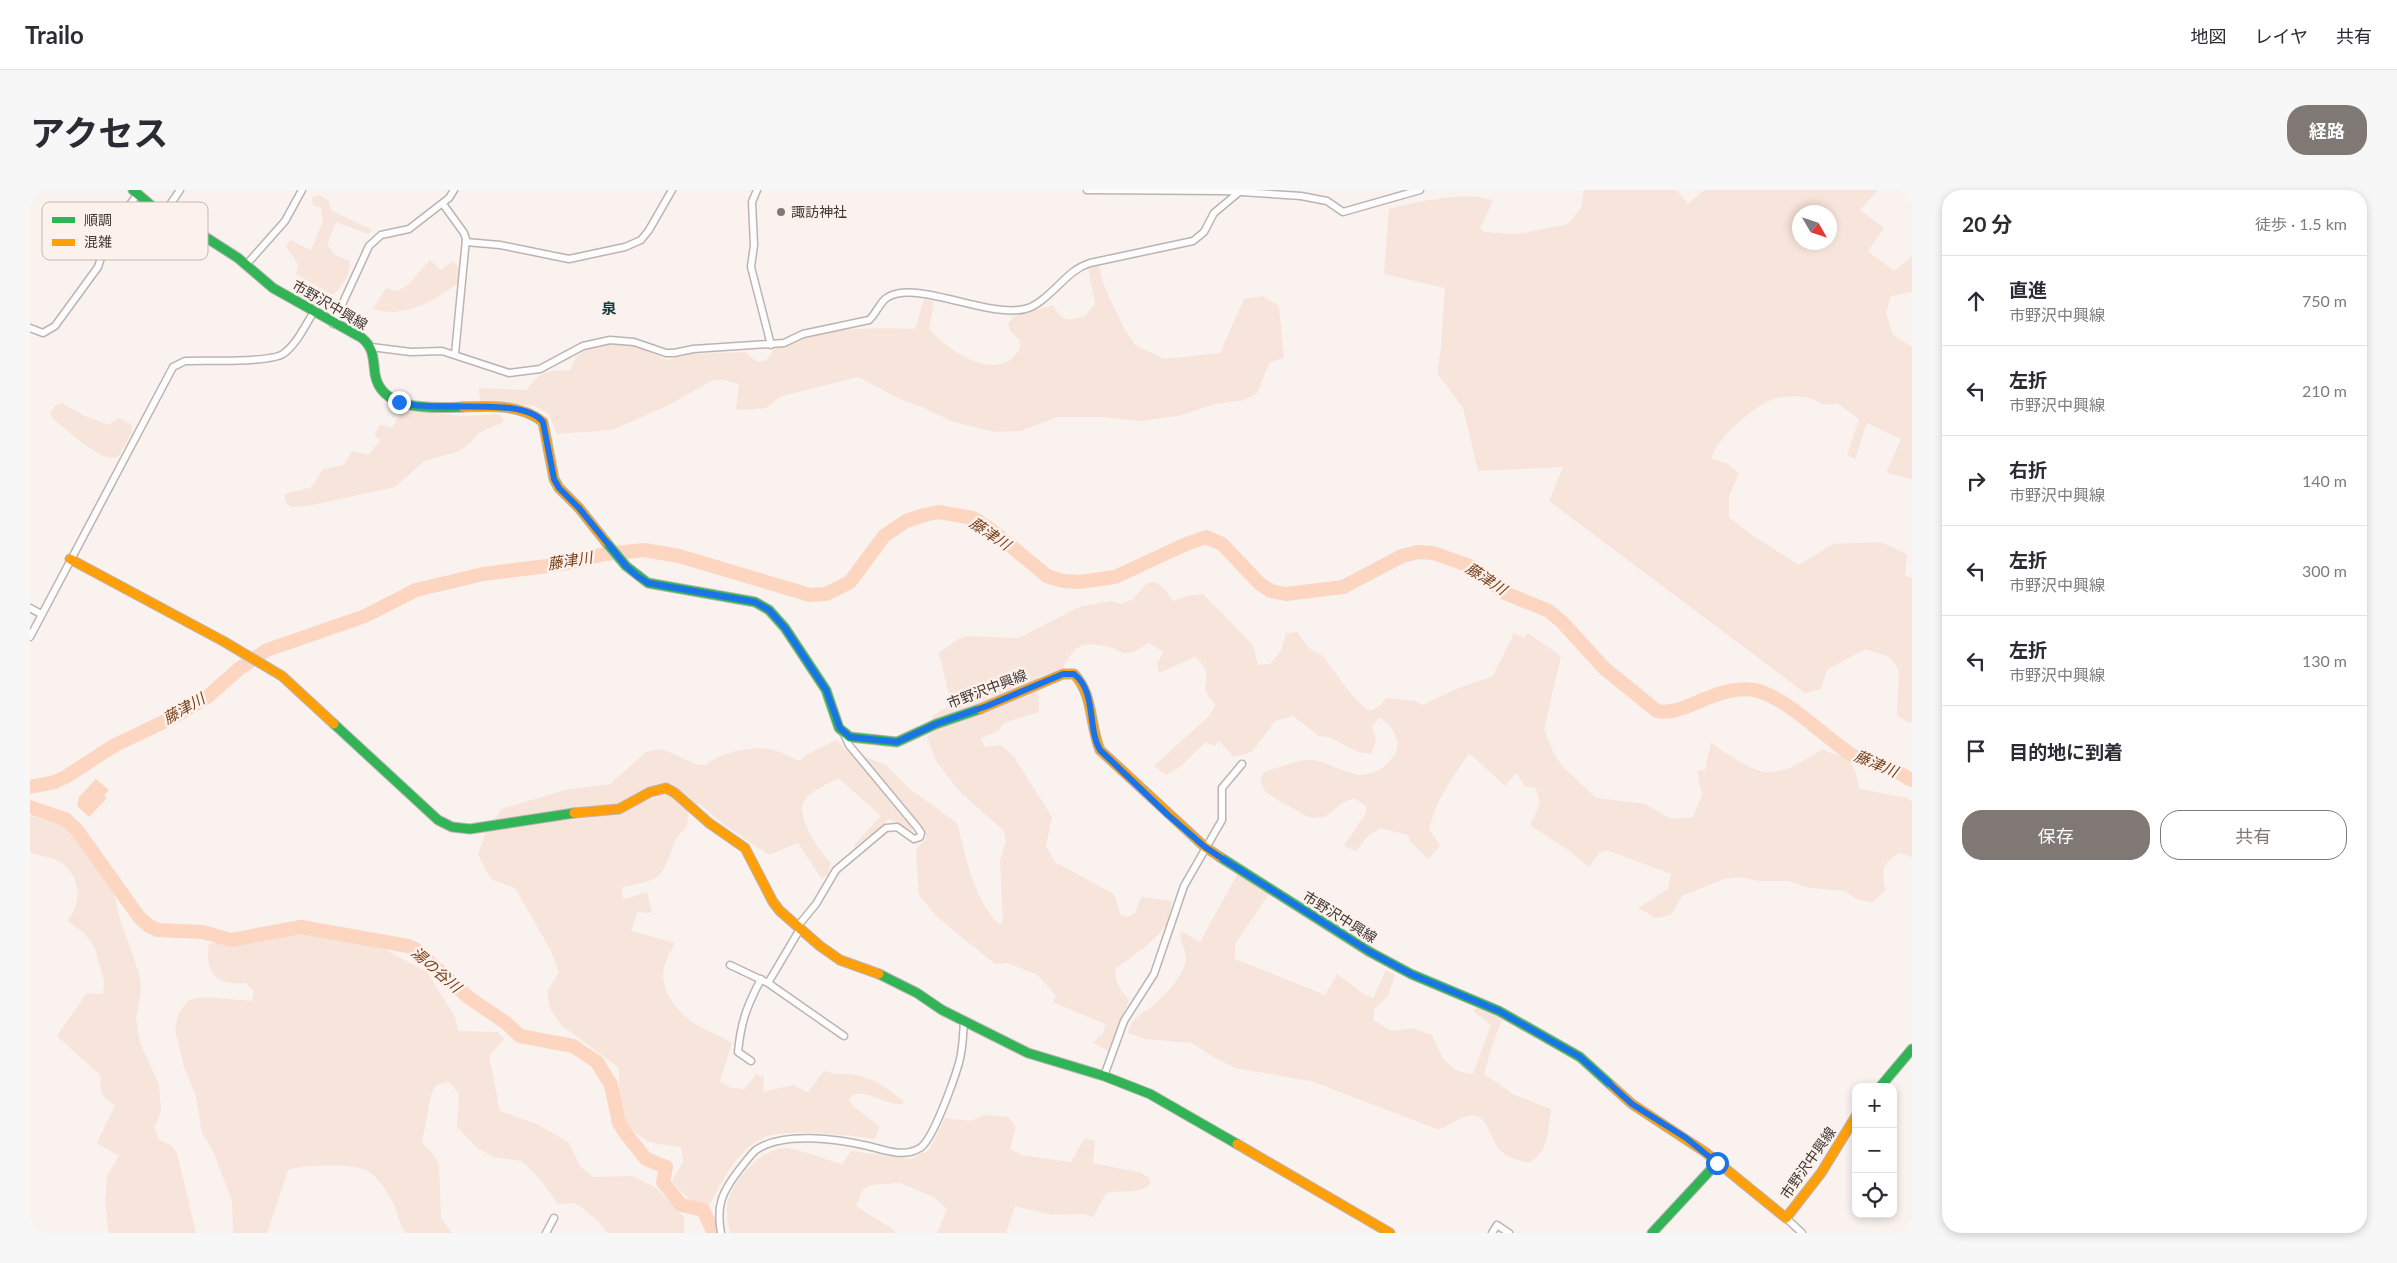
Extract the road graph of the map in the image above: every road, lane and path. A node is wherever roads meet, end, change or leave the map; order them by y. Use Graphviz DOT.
graph roads {
  1 [pos="180,190"];
  2 [pos="302,190"];
  3 [pos="454,190"];
  4 [pos="672,190"];
  5 [pos="757,190"];
  6 [pos="1088,190"];
  7 [pos="1420,190"];
  8 [pos="135,192"];
  9 [pos="1238,193"];
  10 [pos="1301,193"];
  11 [pos="147,202"];
  12 [pos="172,202"];
  13 [pos="443,204"];
  14 [pos="208,238"];
  15 [pos="466,242"];
  16 [pos="100,260"];
  17 [pos="246,265"];
  18 [pos="314,313"];
  19 [pos="333,324"];
  20 [pos="30,328"];
  21 [pos="771,345"];
  22 [pos="370,347"];
  23 [pos="455,354"];
  24 [pos="70,559"];
  25 [pos="30,608"];
  26 [pos="41,614"];
  27 [pos="30,637"];
  28 [pos="844,734"];
  29 [pos="1242,764"];
  30 [pos="1205,847"];
  31 [pos="799,928"];
  32 [pos="730,965"];
  33 [pos="764,981"];
  34 [pos="964,1021"];
  35 [pos="844,1036"];
  36 [pos="1912,1049"];
  37 [pos="752,1061"];
  38 [pos="1104,1076"];
  39 [pos="1883,1083"];
  40 [pos="1852,1123"];
  41 [pos="1717,1163"];
  42 [pos="554,1218"];
  43 [pos="1786,1218"];
  44 [pos="720,1230"];
  45 [pos="546,1233"];
  46 [pos="1390,1233"];
  47 [pos="1492,1233"];
  48 [pos="1508,1233"];
  49 [pos="1652,1233"];
  50 [pos="1802,1233"];
  1 -- 12 [label="street"];
  2 -- 17 [label="street"];
  3 -- 13 [label="street"];
  4 -- 15 [label="street"];
  5 -- 21 [label="street"];
  6 -- 9 [label="street"];
  7 -- 10 [label="street"];
  8 -- 11 [label="main road, 市野沢中興線"];
  9 -- 10 [label="street"];
  9 -- 21 [label="street"];
  13 -- 15 [label="street"];
  13 -- 19 [label="street"];
  14 -- 17 [label="main road, 市野沢中興線"];
  15 -- 23 [label="street"];
  16 -- 20 [label="street"];
  17 -- 18 [label="main road, 市野沢中興線"];
  18 -- 19 [label="main road, 市野沢中興線"];
  18 -- 24 [label="street"];
  19 -- 22 [label="main road, 市野沢中興線"];
  21 -- 23 [label="street"];
  22 -- 23 [label="street"];
  22 -- 28 [label="main road, 市野沢中興線"];
  24 -- 26 [label="street"];
  24 -- 31 [label="main road"];
  25 -- 26 [label="street"];
  26 -- 27 [label="street"];
  28 -- 30 [label="main road, 市野沢中興線"];
  28 -- 31 [label="street"];
  29 -- 30 [label="street"];
  30 -- 38 [label="street"];
  30 -- 41 [label="main road, 市野沢中興線"];
  31 -- 33 [label="street"];
  31 -- 34 [label="main road"];
  32 -- 33 [label="street"];
  33 -- 35 [label="street"];
  33 -- 37 [label="street"];
  34 -- 38 [label="main road"];
  34 -- 44 [label="street"];
  36 -- 39 [label="main road"];
  38 -- 46 [label="main road"];
  40 -- 43 [label="main road, 市野沢中興線"];
  41 -- 43 [label="main road, 市野沢中興線"];
  41 -- 49 [label="main road"];
  42 -- 45 [label="street"];
  43 -- 50 [label="street"];
  47 -- 48 [label="street"];
}
